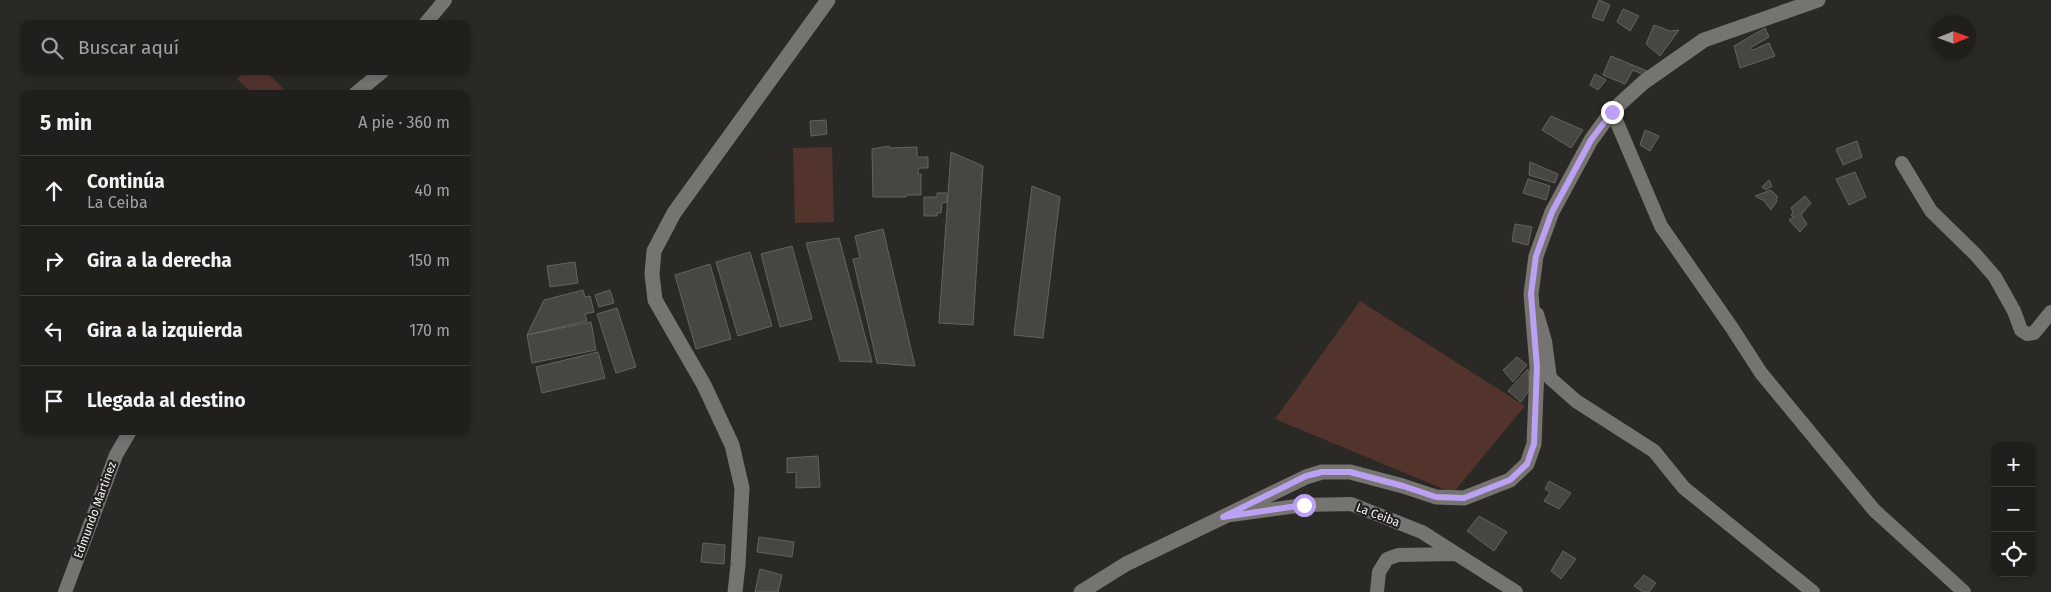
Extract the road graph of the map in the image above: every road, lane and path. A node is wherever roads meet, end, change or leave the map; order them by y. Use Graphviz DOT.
graph roads {
  1 [pos="445,0"];
  2 [pos="828,0"];
  3 [pos="1818,0"];
  4 [pos="428,20"];
  5 [pos="378,75"];
  6 [pos="360,90"];
  7 [pos="1612,112"];
  8 [pos="1902,163"];
  9 [pos="1531,294"];
  10 [pos="2051,312"];
  11 [pos="128,435"];
  12 [pos="1223,517"];
  13 [pos="1456,554"];
  14 [pos="66,592"];
  15 [pos="735,592"];
  16 [pos="1081,592"];
  17 [pos="1377,592"];
  18 [pos="1516,592"];
  19 [pos="1813,592"];
  20 [pos="1964,592"];
  1 -- 4 [label="street"];
  2 -- 15 [label="street"];
  3 -- 7 [label="street"];
  5 -- 6 [label="street"];
  7 -- 9 [label="street"];
  7 -- 20 [label="street"];
  8 -- 10 [label="street"];
  9 -- 12 [label="street"];
  9 -- 19 [label="street"];
  11 -- 14 [label="street, Edmundo Martinez"];
  12 -- 13 [label="street, La Ceiba"];
  12 -- 16 [label="street"];
  13 -- 17 [label="street"];
  13 -- 18 [label="street, La Ceiba"];
}
